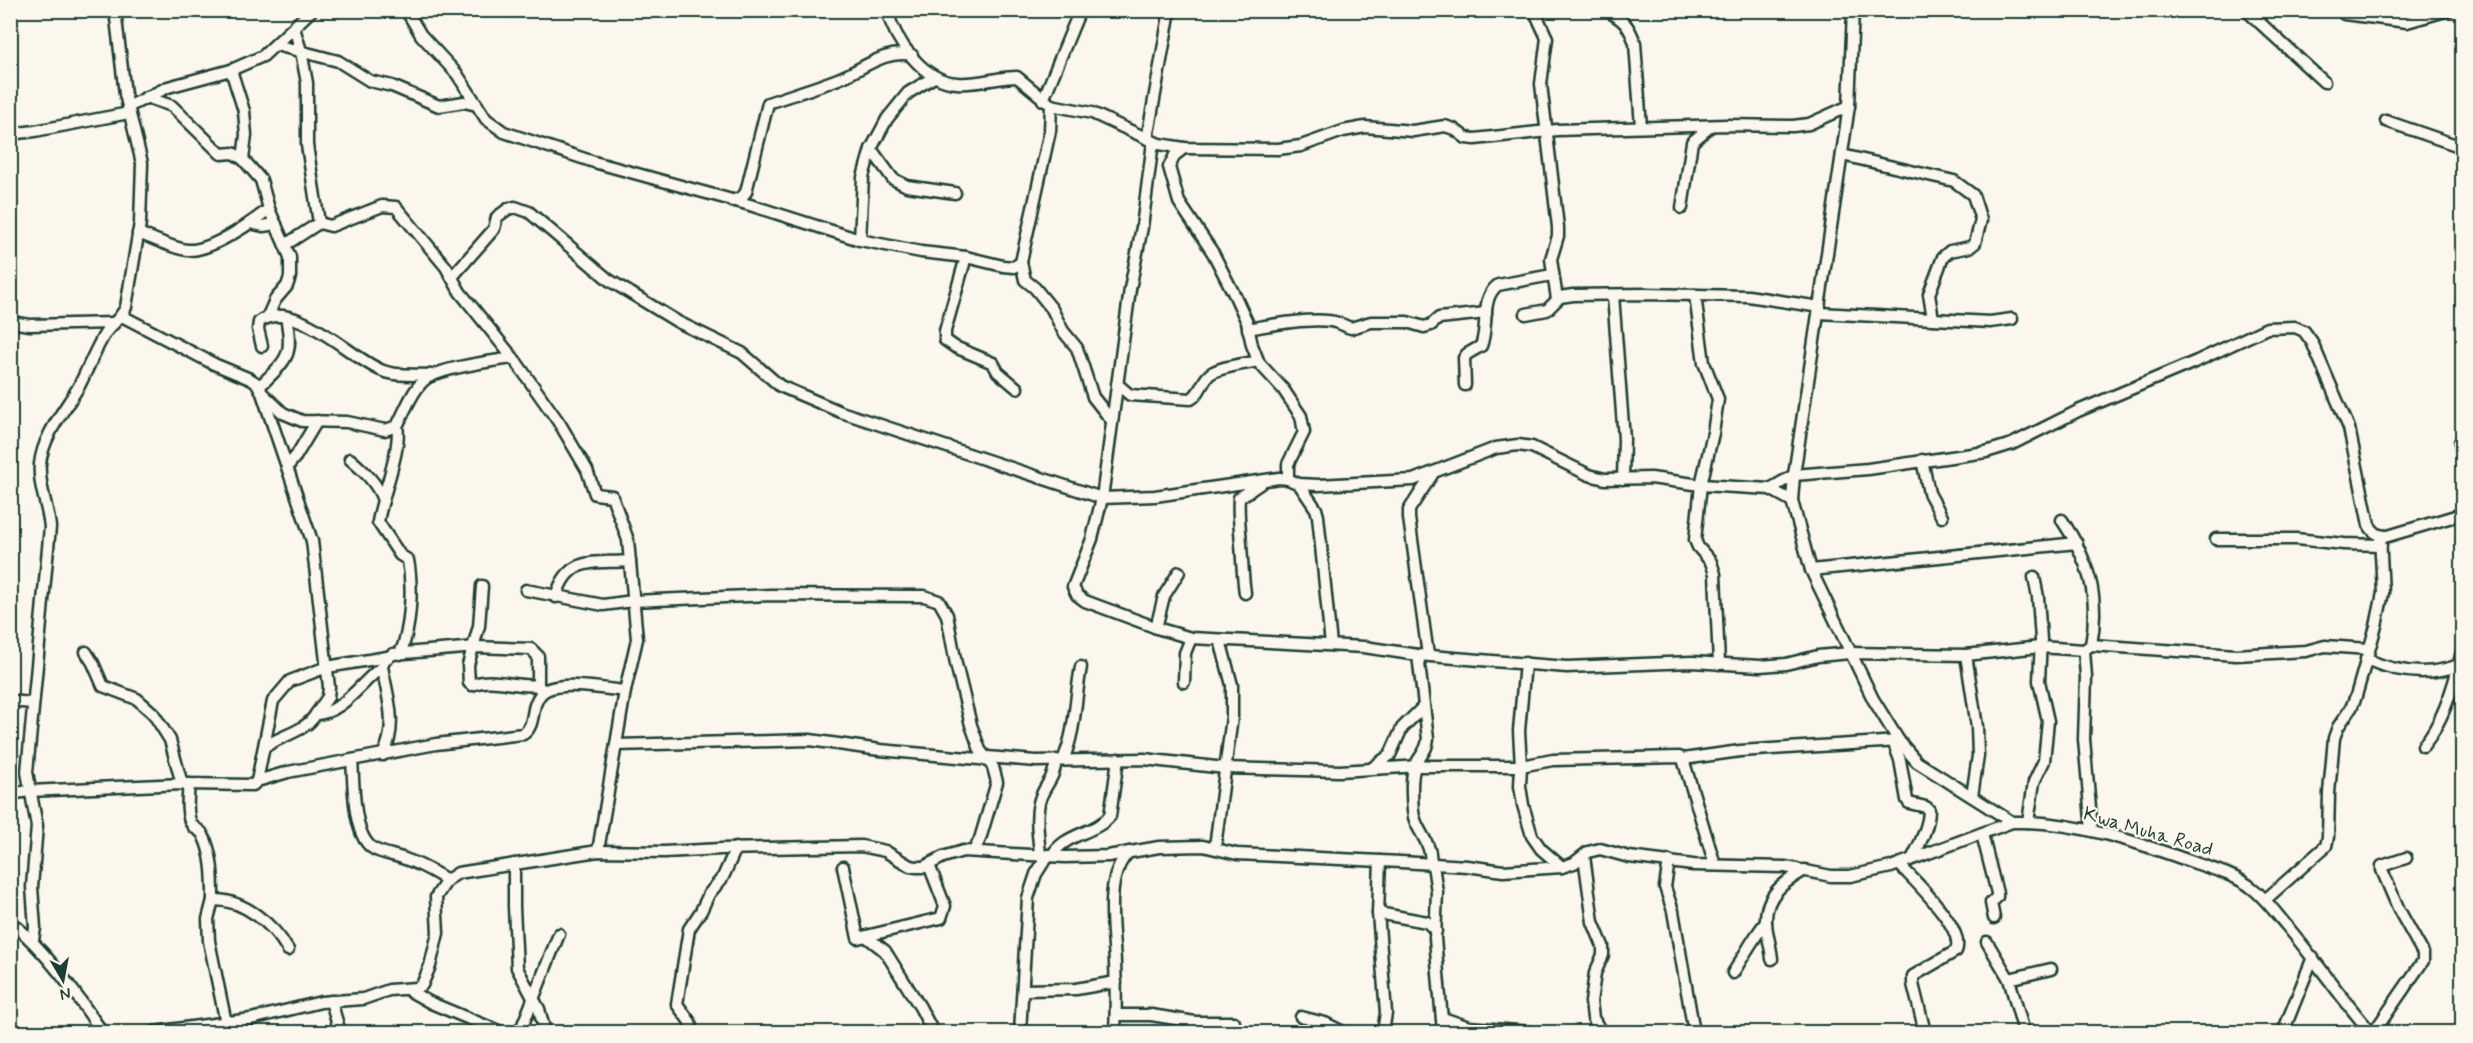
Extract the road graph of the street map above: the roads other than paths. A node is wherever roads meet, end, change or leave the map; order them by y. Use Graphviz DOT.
graph roads {
  1 [pos="115,10"];
  2 [pos="312,10"];
  3 [pos="406,10"];
  4 [pos="886,10"];
  5 [pos="1080,10"];
  6 [pos="1170,10"];
  7 [pos="1534,10"];
  8 [pos="1853,10"];
  9 [pos="2246,10"];
  10 [pos="2449,10"];
  11 [pos="2344,14"];
  12 [pos="1614,15"];
  13 [pos="294,28"];
  14 [pos="276,45"];
  15 [pos="301,51"];
  16 [pos="912,55"];
  17 [pos="231,70"];
  18 [pos="934,77"];
  19 [pos="2324,82"];
  20 [pos="146,97"];
  21 [pos="1047,103"];
  22 [pos="477,105"];
  23 [pos="1849,106"];
  24 [pos="129,110"];
  25 [pos="2386,121"];
  26 [pos="1712,126"];
  27 [pos="1641,127"];
  28 [pos="1545,130"];
  29 [pos="10,134"];
  30 [pos="1153,142"];
  31 [pos="2463,147"];
  32 [pos="1184,148"];
  33 [pos="871,149"];
  34 [pos="1842,155"];
  35 [pos="243,159"];
  36 [pos="1169,167"];
  37 [pos="955,194"];
  38 [pos="732,201"];
  39 [pos="1682,208"];
  40 [pos="270,209"];
  41 [pos="250,223"];
  42 [pos="319,223"];
  43 [pos="276,224"];
  44 [pos="138,232"];
  45 [pos="860,240"];
  46 [pos="285,245"];
  47 [pos="966,257"];
  48 [pos="1022,262"];
  49 [pos="1552,274"];
  50 [pos="452,277"];
  51 [pos="1613,295"];
  52 [pos="1695,295"];
  53 [pos="1557,299"];
  54 [pos="1820,310"];
  55 [pos="1486,313"];
  56 [pos="1526,314"];
  57 [pos="286,317"];
  58 [pos="267,318"];
  59 [pos="2012,318"];
  60 [pos="1934,319"];
  61 [pos="118,320"];
  62 [pos="10,322"];
  63 [pos="1248,329"];
  64 [pos="262,346"];
  65 [pos="513,358"];
  66 [pos="1258,361"];
  67 [pos="435,375"];
  68 [pos="1117,384"];
  69 [pos="1465,385"];
  70 [pos="1017,388"];
  71 [pos="261,390"];
  72 [pos="317,421"];
  73 [pos="1112,421"];
  74 [pos="397,426"];
  75 [pos="2460,442"];
  76 [pos="2463,454"];
  77 [pos="350,459"];
  78 [pos="1922,460"];
  79 [pos="288,466"];
  80 [pos="1432,475"];
  81 [pos="1794,475"];
  82 [pos="1288,479"];
  83 [pos="1623,479"];
  84 [pos="1263,482"];
  85 [pos="1299,484"];
  86 [pos="1701,485"];
  87 [pos="1770,489"];
  88 [pos="1101,498"];
  89 [pos="383,500"];
  90 [pos="1792,501"];
  91 [pos="2463,514"];
  92 [pos="1942,517"];
  93 [pos="2062,520"];
  94 [pos="2216,539"];
  95 [pos="2380,541"];
  96 [pos="2078,543"];
  97 [pos="630,561"];
  98 [pos="1811,570"];
  99 [pos="1179,572"];
  100 [pos="2034,578"];
  101 [pos="482,586"];
  102 [pos="526,590"];
  103 [pos="1245,593"];
  104 [pos="556,597"];
  105 [pos="633,601"];
  106 [pos="1156,628"];
  107 [pos="1191,638"];
  108 [pos="1220,640"];
  109 [pos="1331,645"];
  110 [pos="472,647"];
  111 [pos="2040,647"];
  112 [pos="2087,647"];
  113 [pos="2463,651"];
  114 [pos="86,652"];
  115 [pos="1850,653"];
  116 [pos="400,654"];
  117 [pos="2368,654"];
  118 [pos="1423,655"];
  119 [pos="1966,655"];
  120 [pos="385,662"];
  121 [pos="1525,663"];
  122 [pos="1719,664"];
  123 [pos="2459,664"];
  124 [pos="327,667"];
  125 [pos="1081,668"];
  126 [pos="1184,682"];
  127 [pos="541,688"];
  128 [pos="625,691"];
  129 [pos="10,701"];
  130 [pos="32,703"];
  131 [pos="1424,706"];
  132 [pos="316,714"];
  133 [pos="1896,741"];
  134 [pos="266,746"];
  135 [pos="616,746"];
  136 [pos="2423,746"];
  137 [pos="383,755"];
  138 [pos="988,759"];
  139 [pos="1118,759"];
  140 [pos="1683,759"];
  141 [pos="352,760"];
  142 [pos="1059,760"];
  143 [pos="1521,766"];
  144 [pos="1414,767"];
  145 [pos="1225,768"];
  146 [pos="1371,769"];
  147 [pos="257,781"];
  148 [pos="185,784"];
  149 [pos="29,791"];
  150 [pos="10,794"];
  151 [pos="1972,796"];
  152 [pos="2012,822"];
  153 [pos="2028,822"];
  154 [pos="2092,831"];
  155 [pos="1982,834"];
  156 [pos="1215,847"];
  157 [pos="736,848"];
  158 [pos="598,851"];
  159 [pos="974,851"];
  160 [pos="1129,852"];
  161 [pos="1047,855"];
  162 [pos="1108,856"];
  163 [pos="1584,856"];
  164 [pos="2406,858"];
  165 [pos="1912,859"];
  166 [pos="1380,861"];
  167 [pos="1669,861"];
  168 [pos="514,864"];
  169 [pos="1899,864"];
  170 [pos="929,865"];
  171 [pos="1432,865"];
  172 [pos="1711,865"];
  173 [pos="843,867"];
  174 [pos="1562,867"];
  175 [pos="1806,870"];
  176 [pos="1116,874"];
  177 [pos="447,880"];
  178 [pos="213,900"];
  179 [pos="2265,900"];
  180 [pos="1378,913"];
  181 [pos="1994,918"];
  182 [pos="10,921"];
  183 [pos="1766,922"];
  184 [pos="1436,931"];
  185 [pos="559,934"];
  186 [pos="867,937"];
  187 [pos="33,940"];
  188 [pos="1988,942"];
  189 [pos="288,951"];
  190 [pos="2313,957"];
  191 [pos="1772,959"];
  192 [pos="2051,969"];
  193 [pos="1733,974"];
  194 [pos="2009,979"];
  195 [pos="1116,982"];
  196 [pos="408,990"];
  197 [pos="1023,990"];
  198 [pos="533,999"];
  199 [pos="331,1001"];
  200 [pos="1116,1015"];
  201 [pos="1301,1017"];
  202 [pos="1443,1018"];
  203 [pos="1234,1022"];
  204 [pos="226,1023"];
  205 [pos="1192,1027"];
  206 [pos="193,1030"];
  207 [pos="102,1032"];
  208 [pos="153,1032"];
  209 [pos="340,1032"];
  210 [pos="501,1032"];
  211 [pos="520,1032"];
  212 [pos="545,1032"];
  213 [pos="692,1032"];
  214 [pos="933,1032"];
  215 [pos="1020,1032"];
  216 [pos="1115,1032"];
  217 [pos="1343,1032"];
  218 [pos="1383,1032"];
  219 [pos="1443,1032"];
  220 [pos="1529,1032"];
  221 [pos="1601,1032"];
  222 [pos="1694,1032"];
  223 [pos="1925,1032"];
  224 [pos="2024,1032"];
  225 [pos="2283,1032"];
  226 [pos="2373,1032"];
  1 -- 24 [label="street"];
  2 -- 13 [label="street"];
  3 -- 22 [label="street"];
  4 -- 16 [label="street"];
  5 -- 21 [label="street"];
  6 -- 30 [label="street"];
  7 -- 28 [label="street"];
  8 -- 23 [label="street"];
  9 -- 19 [label="street"];
  10 -- 11 [label="street"];
  12 -- 27 [label="street"];
  13 -- 14 [label="street"];
  13 -- 15 [label="street"];
  14 -- 15 [label="street"];
  14 -- 17 [label="street"];
  15 -- 22 [label="street"];
  15 -- 42 [label="street"];
  16 -- 18 [label="street"];
  16 -- 38 [label="street"];
  17 -- 20 [label="street"];
  17 -- 35 [label="street"];
  18 -- 21 [label="street"];
  18 -- 33 [label="street"];
  20 -- 24 [label="street"];
  20 -- 35 [label="street"];
  21 -- 30 [label="street"];
  21 -- 48 [label="street"];
  22 -- 38 [label="street"];
  23 -- 26 [label="street"];
  23 -- 34 [label="street"];
  24 -- 29 [label="street"];
  24 -- 44 [label="street"];
  25 -- 31 [label="street"];
  26 -- 27 [label="street"];
  26 -- 39 [label="street"];
  27 -- 28 [label="street"];
  28 -- 32 [label="street"];
  28 -- 49 [label="street"];
  30 -- 32 [label="street"];
  30 -- 36 [label="street"];
  30 -- 68 [label="street"];
  32 -- 36 [label="street"];
  33 -- 37 [label="street"];
  33 -- 45 [label="street"];
  34 -- 54 [label="street"];
  34 -- 60 [label="street"];
  35 -- 40 [label="street"];
  36 -- 63 [label="street"];
  38 -- 45 [label="street"];
  40 -- 41 [label="street"];
  40 -- 43 [label="street"];
  41 -- 43 [label="street"];
  41 -- 44 [label="street"];
  42 -- 46 [label="street"];
  42 -- 50 [label="street"];
  43 -- 46 [label="street"];
  44 -- 61 [label="street"];
  45 -- 47 [label="street"];
  46 -- 58 [label="street"];
  47 -- 48 [label="street"];
  47 -- 70 [label="street"];
  48 -- 73 [label="street"];
  49 -- 53 [label="street"];
  49 -- 55 [label="street"];
  50 -- 65 [label="street"];
  50 -- 88 [label="street"];
  51 -- 52 [label="street"];
  51 -- 53 [label="street"];
  51 -- 83 [label="street"];
  52 -- 54 [label="street"];
  52 -- 86 [label="street"];
  53 -- 56 [label="street"];
  54 -- 60 [label="street"];
  54 -- 81 [label="street"];
  55 -- 63 [label="street"];
  55 -- 69 [label="street"];
  57 -- 58 [label="street"];
  57 -- 67 [label="street"];
  57 -- 71 [label="street"];
  58 -- 64 [label="street"];
  59 -- 60 [label="street"];
  61 -- 62 [label="street"];
  61 -- 71 [label="street"];
  61 -- 130 [label="street"];
  63 -- 66 [label="street"];
  65 -- 67 [label="street"];
  65 -- 97 [label="street"];
  66 -- 68 [label="street"];
  66 -- 82 [label="street"];
  67 -- 74 [label="street"];
  68 -- 73 [label="street"];
  71 -- 72 [label="street"];
  71 -- 79 [label="street"];
  72 -- 74 [label="street"];
  72 -- 79 [label="street"];
  73 -- 88 [label="street"];
  74 -- 89 [label="street"];
  75 -- 76 [label="street"];
  77 -- 89 [label="street"];
  78 -- 81 [label="street"];
  78 -- 92 [label="street"];
  78 -- 95 [label="street"];
  79 -- 124 [label="street"];
  80 -- 83 [label="street"];
  80 -- 85 [label="street"];
  80 -- 118 [label="street"];
  81 -- 87 [label="street"];
  81 -- 90 [label="street"];
  82 -- 84 [label="street"];
  82 -- 85 [label="street"];
  83 -- 86 [label="street"];
  84 -- 88 [label="street"];
  84 -- 103 [label="street"];
  85 -- 109 [label="street"];
  86 -- 87 [label="street"];
  86 -- 122 [label="street"];
  87 -- 90 [label="street"];
  88 -- 106 [label="street"];
  89 -- 116 [label="street"];
  90 -- 98 [label="street"];
  91 -- 95 [label="street"];
  93 -- 96 [label="street"];
  94 -- 95 [label="street"];
  95 -- 117 [label="street"];
  96 -- 98 [label="street"];
  96 -- 112 [label="street"];
  97 -- 104 [label="street"];
  97 -- 105 [label="street"];
  98 -- 115 [label="street"];
  99 -- 106 [label="street"];
  100 -- 111 [label="street"];
  101 -- 110 [label="street"];
  102 -- 104 [label="street"];
  104 -- 105 [label="street"];
  105 -- 128 [label="street"];
  105 -- 138 [label="street"];
  106 -- 107 [label="street"];
  107 -- 108 [label="street"];
  107 -- 126 [label="street"];
  108 -- 109 [label="street"];
  108 -- 145 [label="street"];
  109 -- 118 [label="street"];
  110 -- 116 [label="street"];
  110 -- 127 [label="street"];
  110 -- 127 [label="street"];
  111 -- 112 [label="street"];
  111 -- 119 [label="street"];
  111 -- 153 [label="street"];
  112 -- 117 [label="street"];
  112 -- 154 [label="street"];
  113 -- 123 [label="street"];
  114 -- 148 [label="street"];
  115 -- 119 [label="street"];
  115 -- 122 [label="street"];
  115 -- 133 [label="street"];
  116 -- 120 [label="street"];
  117 -- 123 [label="street"];
  117 -- 179 [label="street"];
  118 -- 121 [label="street"];
  118 -- 131 [label="street"];
  119 -- 151 [label="street"];
  120 -- 124 [label="street"];
  120 -- 132 [label="street"];
  120 -- 137 [label="street"];
  121 -- 122 [label="street"];
  121 -- 143 [label="street"];
  123 -- 136 [label="street"];
  124 -- 132 [label="street"];
  124 -- 134 [label="street"];
  125 -- 142 [label="street"];
  127 -- 128 [label="street"];
  127 -- 137 [label="street"];
  128 -- 135 [label="street"];
  129 -- 130 [label="street"];
  130 -- 149 [label="street"];
  131 -- 144 [label="street"];
  131 -- 146 [label="street"];
  132 -- 134 [label="street"];
  133 -- 140 [label="street"];
  133 -- 151 [label="street"];
  133 -- 165 [label="street"];
  134 -- 147 [label="street"];
  135 -- 138 [label="street"];
  135 -- 158 [label="street"];
  137 -- 141 [label="street"];
  138 -- 142 [label="street"];
  138 -- 159 [label="street"];
  139 -- 142 [label="street"];
  139 -- 145 [label="street"];
  139 -- 161 [label="street"];
  140 -- 143 [label="street"];
  140 -- 172 [label="street"];
  141 -- 147 [label="street"];
  141 -- 177 [label="street"];
  142 -- 161 [label="street"];
  143 -- 144 [label="street"];
  143 -- 174 [label="street"];
  144 -- 146 [label="street"];
  144 -- 171 [label="street"];
  145 -- 146 [label="street"];
  145 -- 156 [label="street"];
  147 -- 148 [label="street"];
  148 -- 149 [label="street"];
  148 -- 178 [label="street"];
  149 -- 150 [label="street"];
  149 -- 187 [label="street"];
  151 -- 152 [label="street"];
  152 -- 153 [label="street, Kwa Muha Road"];
  152 -- 155 [label="street, Kwa Muha Road"];
  153 -- 154 [label="street, Kwa Muha Road"];
  154 -- 179 [label="street, Kwa Muha Road"];
  155 -- 165 [label="street, Kwa Muha Road"];
  155 -- 181 [label="street"];
  156 -- 160 [label="street"];
  156 -- 166 [label="street"];
  157 -- 158 [label="street"];
  157 -- 170 [label="street"];
  157 -- 213 [label="street"];
  158 -- 168 [label="street"];
  159 -- 161 [label="street"];
  159 -- 170 [label="street"];
  160 -- 162 [label="street"];
  160 -- 176 [label="street"];
  161 -- 162 [label="street"];
  161 -- 197 [label="street"];
  162 -- 176 [label="street"];
  163 -- 167 [label="street, Kwa Muha Road"];
  163 -- 174 [label="street, Kwa Muha Road"];
  163 -- 221 [label="street"];
  164 -- 226 [label="street"];
  165 -- 169 [label="street, Kwa Muha Road"];
  166 -- 171 [label="street"];
  166 -- 180 [label="street"];
  167 -- 172 [label="street, Kwa Muha Road"];
  167 -- 222 [label="street"];
  168 -- 177 [label="street"];
  168 -- 198 [label="street"];
  169 -- 175 [label="street, Kwa Muha Road"];
  169 -- 223 [label="street"];
  170 -- 186 [label="street"];
  171 -- 174 [label="street"];
  171 -- 184 [label="street"];
  172 -- 175 [label="street, Kwa Muha Road"];
  173 -- 186 [label="street"];
  175 -- 183 [label="street"];
  176 -- 195 [label="street"];
  177 -- 196 [label="street"];
  178 -- 189 [label="street"];
  178 -- 204 [label="street"];
  179 -- 190 [label="street, Kwa Muha Road"];
  180 -- 184 [label="street"];
  180 -- 218 [label="street"];
  182 -- 187 [label="street"];
  183 -- 191 [label="street"];
  183 -- 193 [label="street"];
  184 -- 202 [label="street"];
  185 -- 198 [label="street"];
  186 -- 214 [label="street"];
  187 -- 207 [label="street"];
  188 -- 194 [label="street"];
  190 -- 225 [label="street"];
  190 -- 226 [label="street, Kwa Muha Road"];
  192 -- 194 [label="street"];
  194 -- 224 [label="street"];
  195 -- 197 [label="street"];
  195 -- 200 [label="street"];
  196 -- 199 [label="street"];
  196 -- 210 [label="street"];
  197 -- 215 [label="street"];
  198 -- 211 [label="street"];
  198 -- 212 [label="street"];
  199 -- 204 [label="street"];
  199 -- 209 [label="street"];
  200 -- 205 [label="street"];
  200 -- 216 [label="street"];
  201 -- 217 [label="street"];
  202 -- 219 [label="street"];
  202 -- 220 [label="street"];
  203 -- 205 [label="street"];
  204 -- 206 [label="street"];
  206 -- 208 [label="street"];
}
